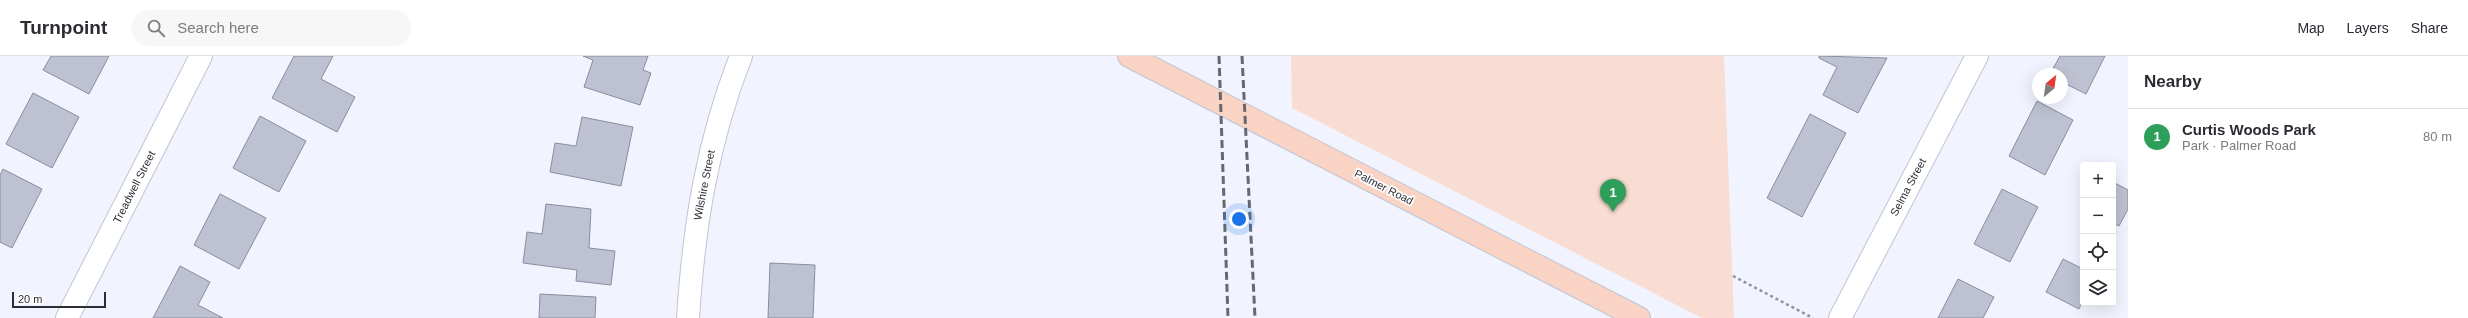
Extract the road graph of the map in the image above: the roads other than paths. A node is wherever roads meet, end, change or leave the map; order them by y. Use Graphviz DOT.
graph roads {
  1 [pos="201,56"];
  2 [pos="741,56"];
  3 [pos="1129,56"];
  4 [pos="1977,56"];
  5 [pos="66,318"];
  6 [pos="688,318"];
  7 [pos="1639,318"];
  8 [pos="1840,318"];
  1 -- 5 [label="street, Treadwell Street"];
  2 -- 6 [label="street, Wilshire Street"];
  3 -- 7 [label="street, Palmer Road"];
  4 -- 8 [label="street, Selma Street"];
}
